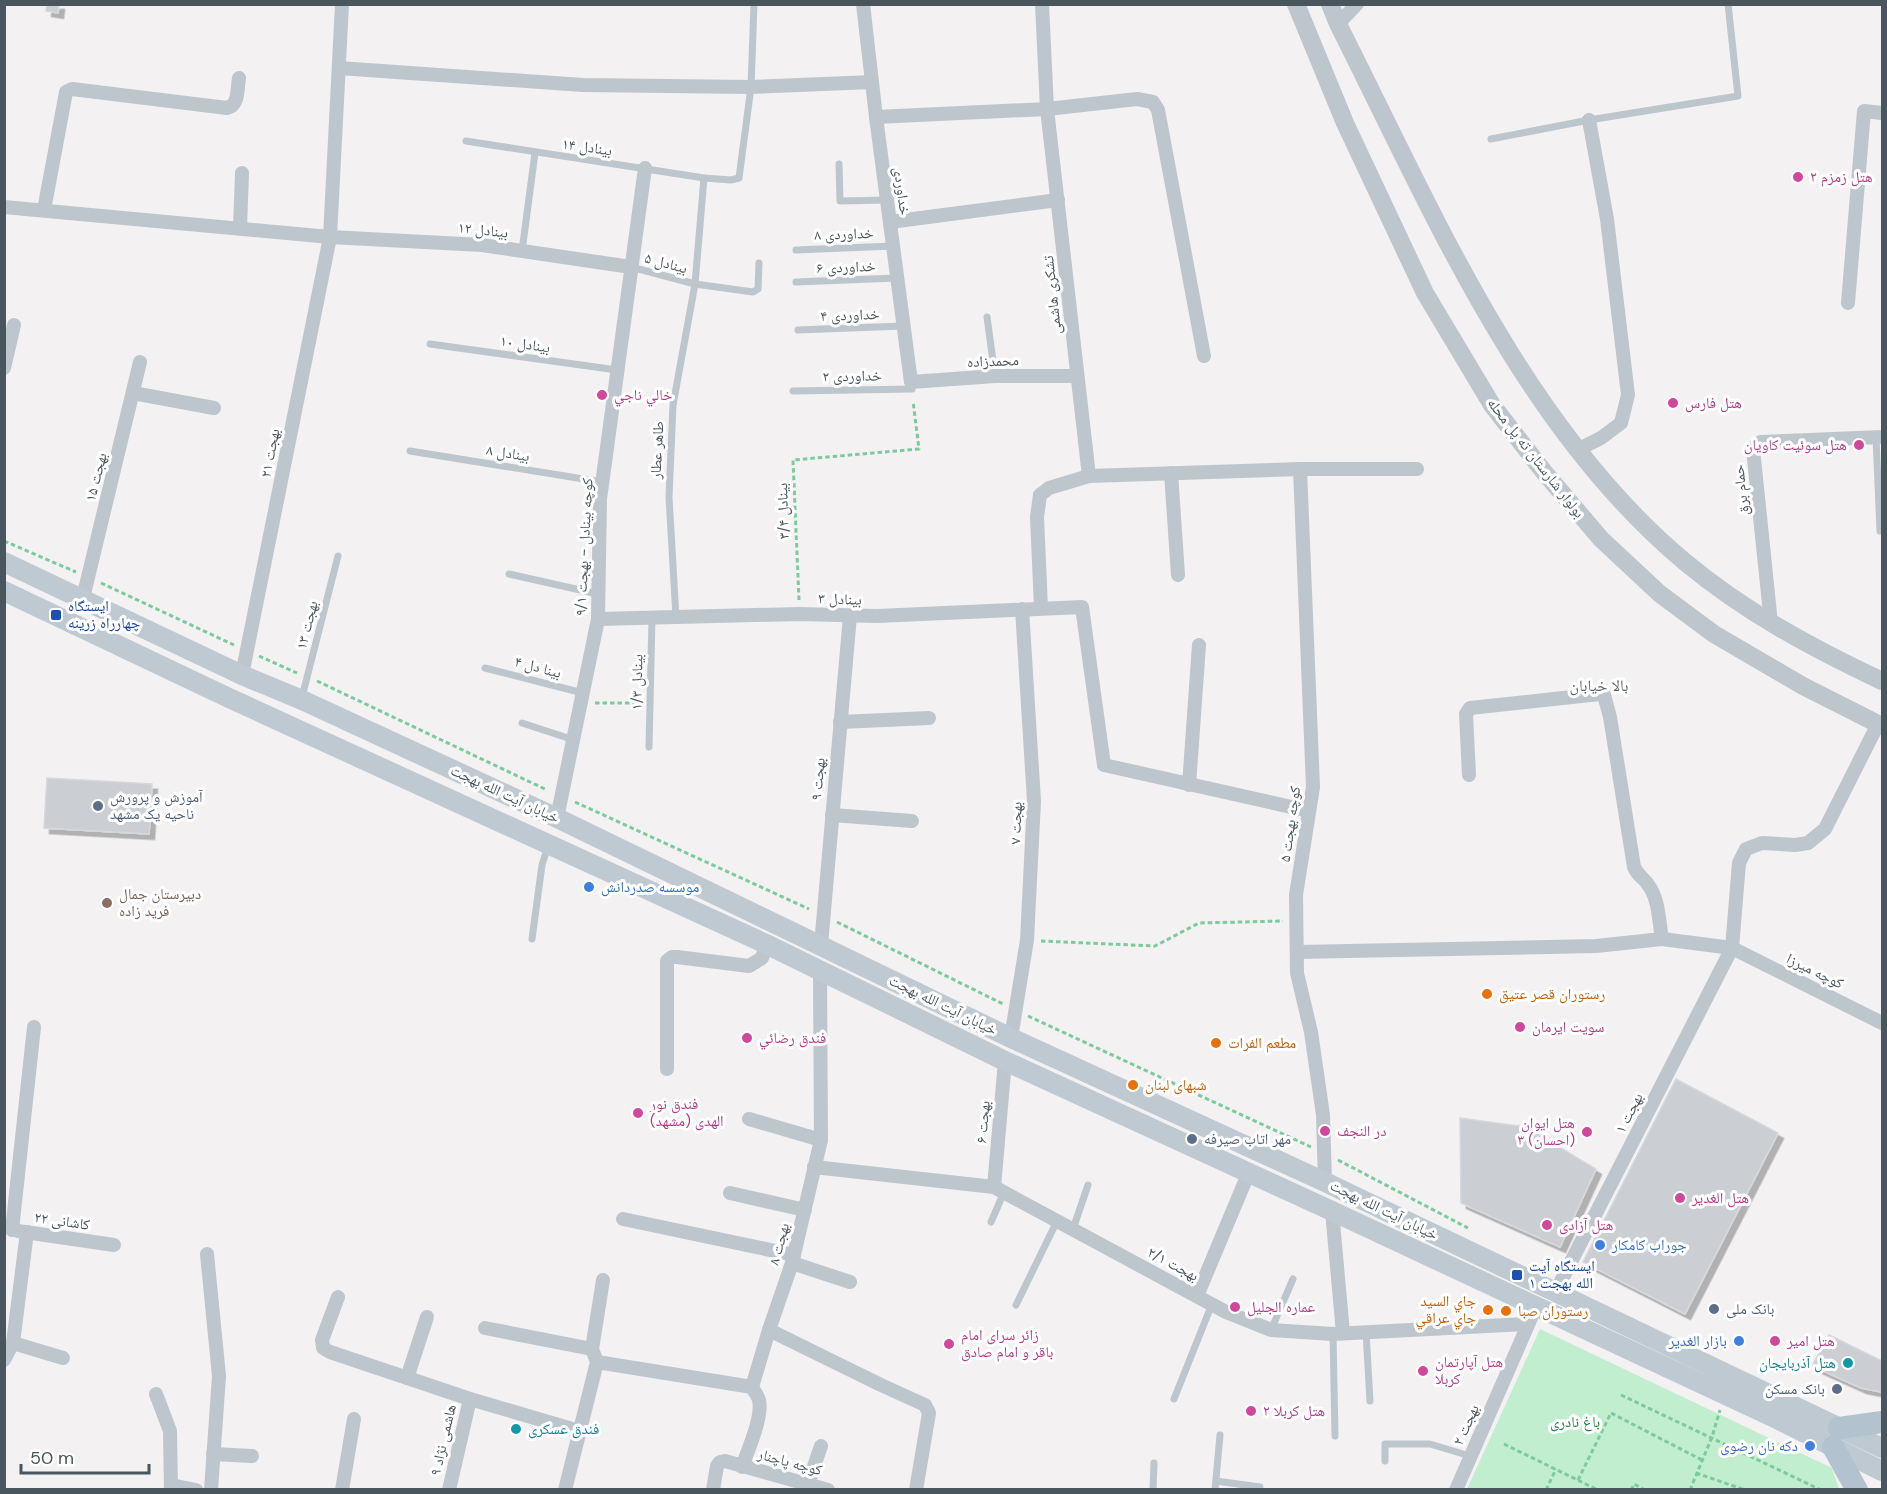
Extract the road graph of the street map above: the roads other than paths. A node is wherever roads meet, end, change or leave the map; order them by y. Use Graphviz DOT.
graph roads {
  1 [pos="342,4"];
  2 [pos="754,4"];
  3 [pos="863,4"];
  4 [pos="1042,4"];
  5 [pos="1296,4"];
  6 [pos="1330,4"];
  7 [pos="1357,4"];
  8 [pos="1728,4"];
  9 [pos="1338,24"];
  10 [pos="339,68"];
  11 [pos="239,78"];
  12 [pos="872,82"];
  13 [pos="751,87"];
  14 [pos="1047,109"];
  15 [pos="1882,113"];
  16 [pos="876,117"];
  17 [pos="1589,120"];
  18 [pos="1491,139"];
  19 [pos="466,141"];
  20 [pos="535,153"];
  21 [pos="839,164"];
  22 [pos="645,168"];
  23 [pos="242,173"];
  24 [pos="704,178"];
  25 [pos="887,200"];
  26 [pos="1058,200"];
  27 [pos="4,207"];
  28 [pos="44,210"];
  29 [pos="890,222"];
  30 [pos="240,228"];
  31 [pos="330,237"];
  32 [pos="893,246"];
  33 [pos="796,250"];
  34 [pos="522,251"];
  35 [pos="759,263"];
  36 [pos="632,267"];
  37 [pos="897,278"];
  38 [pos="796,282"];
  39 [pos="694,284"];
  40 [pos="1848,303"];
  41 [pos="987,316"];
  42 [pos="14,325"];
  43 [pos="903,326"];
  44 [pos="798,330"];
  45 [pos="430,344"];
  46 [pos="1204,356"];
  47 [pos="140,362"];
  48 [pos="4,368"];
  49 [pos="617,370"];
  50 [pos="995,376"];
  51 [pos="1077,376"];
  52 [pos="911,386"];
  53 [pos="793,391"];
  54 [pos="133,393"];
  55 [pos="214,408"];
  56 [pos="1879,437"];
  57 [pos="1577,450"];
  58 [pos="410,451"];
  59 [pos="1300,469"];
  60 [pos="1417,470"];
  61 [pos="1171,473"];
  62 [pos="1089,476"];
  63 [pos="602,482"];
  64 [pos="1880,531"];
  65 [pos="338,556"];
  66 [pos="4,562"];
  67 [pos="509,574"];
  68 [pos="1178,575"];
  69 [pos="6,594"];
  70 [pos="598,594"];
  71 [pos="83,598"];
  72 [pos="1041,608"];
  73 [pos="1022,609"];
  74 [pos="850,616"];
  75 [pos="676,617"];
  76 [pos="652,618"];
  77 [pos="598,619"];
  78 [pos="1771,623"];
  79 [pos="1199,645"];
  80 [pos="485,668"];
  81 [pos="242,675"];
  82 [pos="1882,681"];
  83 [pos="582,698"];
  84 [pos="302,700"];
  85 [pos="929,718"];
  86 [pos="840,722"];
  87 [pos="522,723"];
  88 [pos="1880,725"];
  89 [pos="574,740"];
  90 [pos="649,747"];
  91 [pos="1469,775"];
  92 [pos="1189,785"];
  93 [pos="1310,811"];
  94 [pos="832,815"];
  95 [pos="556,818"];
  96 [pos="912,821"];
  97 [pos="549,844"];
  98 [pos="532,939"];
  99 [pos="1662,939"];
  100 [pos="766,944"];
  101 [pos="821,945"];
  102 [pos="1732,948"];
  103 [pos="1297,952"];
  104 [pos="820,971"];
  105 [pos="1882,1023"];
  106 [pos="34,1027"];
  107 [pos="1011,1038"];
  108 [pos="1005,1061"];
  109 [pos="668,1069"];
  110 [pos="748,1119"];
  111 [pos="821,1140"];
  112 [pos="814,1167"];
  113 [pos="1248,1172"];
  114 [pos="1325,1182"];
  115 [pos="1088,1185"];
  116 [pos="999,1189"];
  117 [pos="730,1193"];
  118 [pos="805,1210"];
  119 [pos="1332,1211"];
  120 [pos="623,1219"];
  121 [pos="1057,1221"];
  122 [pos="991,1222"];
  123 [pos="8,1229"];
  124 [pos="1073,1229"];
  125 [pos="27,1232"];
  126 [pos="114,1245"];
  127 [pos="207,1254"];
  128 [pos="793,1259"];
  129 [pos="1293,1279"];
  130 [pos="603,1280"];
  131 [pos="850,1282"];
  132 [pos="1555,1293"];
  133 [pos="1197,1296"];
  134 [pos="338,1297"];
  135 [pos="1212,1304"];
  136 [pos="1016,1305"];
  137 [pos="1532,1316"];
  138 [pos="427,1317"];
  139 [pos="485,1328"];
  140 [pos="769,1329"];
  141 [pos="1271,1330"];
  142 [pos="1366,1332"];
  143 [pos="1338,1334"];
  144 [pos="13,1343"];
  145 [pos="595,1356"];
  146 [pos="63,1358"];
  147 [pos="4,1360"];
  148 [pos="407,1378"];
  149 [pos="752,1387"];
  150 [pos="156,1394"];
  151 [pos="470,1399"];
  152 [pos="1174,1399"];
  153 [pos="1370,1401"];
  154 [pos="354,1419"];
  155 [pos="1882,1422"];
  156 [pos="579,1431"];
  157 [pos="1221,1435"];
  158 [pos="1335,1436"];
  159 [pos="1836,1437"];
  160 [pos="821,1446"];
  161 [pos="1882,1448"];
  162 [pos="213,1454"];
  163 [pos="252,1456"];
  164 [pos="1470,1456"];
  165 [pos="1385,1461"];
  166 [pos="1154,1464"];
  167 [pos="742,1467"];
  168 [pos="1882,1471"];
  169 [pos="808,1484"];
  170 [pos="1215,1485"];
  171 [pos="171,1487"];
  172 [pos="1260,1487"];
  173 [pos="196,1490"];
  174 [pos="211,1490"];
  175 [pos="342,1490"];
  176 [pos="449,1490"];
  177 [pos="565,1490"];
  178 [pos="713,1490"];
  179 [pos="828,1490"];
  180 [pos="916,1490"];
  181 [pos="1153,1490"];
  182 [pos="1456,1490"];
  183 [pos="1857,1490"];
  1 -- 10 [label="street, بهجت ۲۱"];
  2 -- 13 [label="lane"];
  3 -- 12 [label="street, خداوردی"];
  4 -- 14 [label="street, تشکری هاشمی"];
  5 -- 88 [label="street, بولوار شارستان ته پل محله"];
  6 -- 9 [label="street"];
  7 -- 9 [label="street"];
  8 -- 17 [label="lane"];
  9 -- 57 [label="street"];
  10 -- 13 [label="street"];
  10 -- 31 [label="street, بهجت ۲۱"];
  11 -- 28 [label="street"];
  12 -- 13 [label="street"];
  12 -- 16 [label="street, خداوردی"];
  13 -- 24 [label="lane, بینادل ۱۴"];
  14 -- 16 [label="street"];
  14 -- 26 [label="street, تشکری هاشمی"];
  14 -- 46 [label="street"];
  15 -- 40 [label="street"];
  16 -- 25 [label="street, خداوردی"];
  17 -- 18 [label="lane"];
  17 -- 57 [label="street"];
  19 -- 20 [label="lane, بینادل ۱۴"];
  20 -- 22 [label="lane, بینادل ۱۴"];
  20 -- 34 [label="lane"];
  21 -- 25 [label="lane"];
  22 -- 24 [label="lane, بینادل ۱۴"];
  22 -- 36 [label="street, کوچه بینادل - بهجت ۹/۱"];
  23 -- 30 [label="street"];
  24 -- 39 [label="lane, طاهر عطار"];
  25 -- 29 [label="street, خداوردی"];
  26 -- 29 [label="street"];
  26 -- 51 [label="street, تشکری هاشمی"];
  27 -- 28 [label="street, بینادل ۱۲"];
  28 -- 30 [label="street, بینادل ۱۲"];
  29 -- 32 [label="street, خداوردی"];
  30 -- 31 [label="street, بینادل ۱۲"];
  31 -- 34 [label="street, بینادل ۱۲"];
  31 -- 81 [label="street, بهجت ۲۱"];
  32 -- 33 [label="lane, خداوردی ۸"];
  32 -- 37 [label="street, خداوردی"];
  34 -- 36 [label="street, بینادل ۱۲"];
  35 -- 39 [label="lane, بینادل ۵"];
  36 -- 39 [label="lane, بینادل ۵"];
  36 -- 49 [label="street, کوچه بینادل - بهجت ۹/۱"];
  37 -- 38 [label="lane, خداوردی ۶"];
  37 -- 43 [label="street, خداوردی"];
  39 -- 75 [label="lane, طاهر عطار"];
  41 -- 50 [label="lane"];
  42 -- 48 [label="street"];
  43 -- 44 [label="lane, خداوردی ۴"];
  43 -- 52 [label="street, خداوردی"];
  45 -- 49 [label="lane, بینادل ۱۰"];
  47 -- 54 [label="street, بهجت ۱۵"];
  49 -- 63 [label="street, کوچه بینادل - بهجت ۹/۱"];
  50 -- 51 [label="street, محمدزاده"];
  50 -- 52 [label="street, محمدزاده"];
  51 -- 62 [label="street, تشکری هاشمی"];
  52 -- 53 [label="lane, خداوردی ۲"];
  54 -- 55 [label="street"];
  54 -- 71 [label="street, بهجت ۱۵"];
  56 -- 64 [label="lane"];
  56 -- 78 [label="street, حمام برق"];
  57 -- 78 [label="street"];
  58 -- 63 [label="lane, بینادل ۸"];
  59 -- 60 [label="street"];
  59 -- 61 [label="street"];
  59 -- 93 [label="street, کوچه بهجت ۵"];
  61 -- 62 [label="street"];
  61 -- 68 [label="street"];
  62 -- 72 [label="street"];
  63 -- 70 [label="street, کوچه بینادل - بهجت ۹/۱"];
  65 -- 84 [label="lane, بهجت ۱۳"];
  66 -- 71 [label="main road, خیابان آیت الله بهجت"];
  67 -- 70 [label="lane"];
  69 -- 97 [label="main road, خیابان آیت الله بهجت"];
  70 -- 77 [label="street, کوچه بینادل - بهجت ۹/۱"];
  71 -- 81 [label="main road, خیابان آیت الله بهجت"];
  72 -- 73 [label="street, بینادل ۳"];
  72 -- 92 [label="street, بینادل ۳"];
  73 -- 74 [label="street, بینادل ۳"];
  73 -- 107 [label="street, بهجت ۷"];
  74 -- 75 [label="street, بینادل ۳"];
  74 -- 86 [label="street, بهجت ۹"];
  75 -- 76 [label="street, بینادل ۳"];
  76 -- 77 [label="street, بینادل ۳"];
  76 -- 90 [label="lane, بینادل ۱/۳"];
  77 -- 83 [label="street, کوچه بینادل - بهجت ۹/۱"];
  78 -- 82 [label="street"];
  79 -- 92 [label="street"];
  80 -- 83 [label="lane, بینا دل ۴"];
  81 -- 84 [label="main road, خیابان آیت الله بهجت"];
  83 -- 89 [label="street, کوچه بینادل - بهجت ۹/۱"];
  84 -- 95 [label="main road, خیابان آیت الله بهجت"];
  85 -- 86 [label="street"];
  86 -- 94 [label="street, بهجت ۹"];
  87 -- 89 [label="lane"];
  88 -- 102 [label="street"];
  89 -- 95 [label="street, کوچه بینادل - بهجت ۹/۱"];
  91 -- 99 [label="street"];
  92 -- 93 [label="street"];
  93 -- 103 [label="street, کوچه بهجت ۵"];
  94 -- 96 [label="street"];
  94 -- 101 [label="street, بهجت ۹"];
  95 -- 101 [label="main road, خیابان آیت الله بهجت"];
  97 -- 98 [label="lane"];
  97 -- 100 [label="main road, خیابان آیت الله بهجت"];
  99 -- 102 [label="street, کوچه میرزا"];
  99 -- 103 [label="street, کوچه میرزا"];
  100 -- 104 [label="main road, خیابان آیت الله بهجت"];
  100 -- 109 [label="street"];
  101 -- 107 [label="main road, خیابان آیت الله بهجت"];
  102 -- 105 [label="street, کوچه میرزا"];
  102 -- 132 [label="street, بهجت ۱"];
  103 -- 114 [label="street, کوچه بهجت ۵"];
  104 -- 108 [label="main road, خیابان آیت الله بهجت"];
  104 -- 111 [label="street, بهجت ۸"];
  106 -- 123 [label="street"];
  107 -- 114 [label="main road, خیابان آیت الله بهجت"];
  108 -- 113 [label="main road, خیابان آیت الله بهجت"];
  108 -- 116 [label="street, بهجت ۶"];
  110 -- 111 [label="street"];
  111 -- 112 [label="street, بهجت ۸"];
  112 -- 116 [label="street, بهجت ۲/۱"];
  112 -- 118 [label="street, بهجت ۸"];
  113 -- 119 [label="main road, خیابان آیت الله بهجت"];
  113 -- 133 [label="street"];
  114 -- 132 [label="main road, خیابان آیت الله بهجت"];
  115 -- 124 [label="lane"];
  116 -- 121 [label="street, بهجت ۲/۱"];
  116 -- 122 [label="lane"];
  117 -- 118 [label="street"];
  118 -- 128 [label="street, بهجت ۸"];
  119 -- 137 [label="main road, خیابان آیت الله بهجت"];
  119 -- 143 [label="street"];
  120 -- 128 [label="street"];
  121 -- 124 [label="street, بهجت ۲/۱"];
  121 -- 136 [label="lane"];
  123 -- 125 [label="street, کاشانی ۲۲"];
  124 -- 133 [label="street, بهجت ۲/۱"];
  125 -- 126 [label="street, کاشانی ۲۲"];
  125 -- 144 [label="street"];
  127 -- 162 [label="street"];
  128 -- 131 [label="street"];
  128 -- 140 [label="street, بهجت ۸"];
  129 -- 141 [label="lane"];
  130 -- 145 [label="street"];
  132 -- 159 [label="main road, خیابان آیت الله بهجت"];
  133 -- 135 [label="street, بهجت ۲/۱"];
  134 -- 148 [label="street"];
  135 -- 141 [label="street, بهجت ۲/۱"];
  135 -- 152 [label="lane"];
  137 -- 142 [label="street, بهجت ۲/۱"];
  137 -- 159 [label="main road, خیابان آیت الله بهجت"];
  137 -- 164 [label="street, بهجت ۲"];
  138 -- 148 [label="street"];
  139 -- 145 [label="street"];
  140 -- 149 [label="street, بهجت ۸"];
  140 -- 180 [label="street"];
  141 -- 143 [label="street, بهجت ۲/۱"];
  142 -- 143 [label="street, بهجت ۲/۱"];
  142 -- 153 [label="lane"];
  143 -- 158 [label="lane"];
  144 -- 146 [label="street"];
  144 -- 147 [label="street"];
  145 -- 149 [label="street"];
  145 -- 156 [label="street"];
  148 -- 151 [label="street"];
  149 -- 167 [label="street, بهجت ۸"];
  150 -- 171 [label="street"];
  151 -- 156 [label="street"];
  151 -- 176 [label="street, هاشمی نژاد ۹"];
  154 -- 175 [label="street"];
  155 -- 159 [label="main road"];
  156 -- 177 [label="street"];
  157 -- 170 [label="lane"];
  159 -- 161 [label="main road, خیابان آیت الله بهجت"];
  159 -- 168 [label="main road, خیابان آیت الله بهجت"];
  159 -- 183 [label="main road"];
  160 -- 169 [label="street"];
  162 -- 163 [label="street"];
  162 -- 174 [label="street"];
  164 -- 165 [label="lane"];
  164 -- 182 [label="street, بهجت ۲"];
  166 -- 181 [label="lane"];
  167 -- 169 [label="street, کوچه پاچنار"];
  167 -- 178 [label="street"];
  169 -- 179 [label="street, کوچه پاچنار"];
  170 -- 172 [label="lane"];
  171 -- 173 [label="street"];
}
